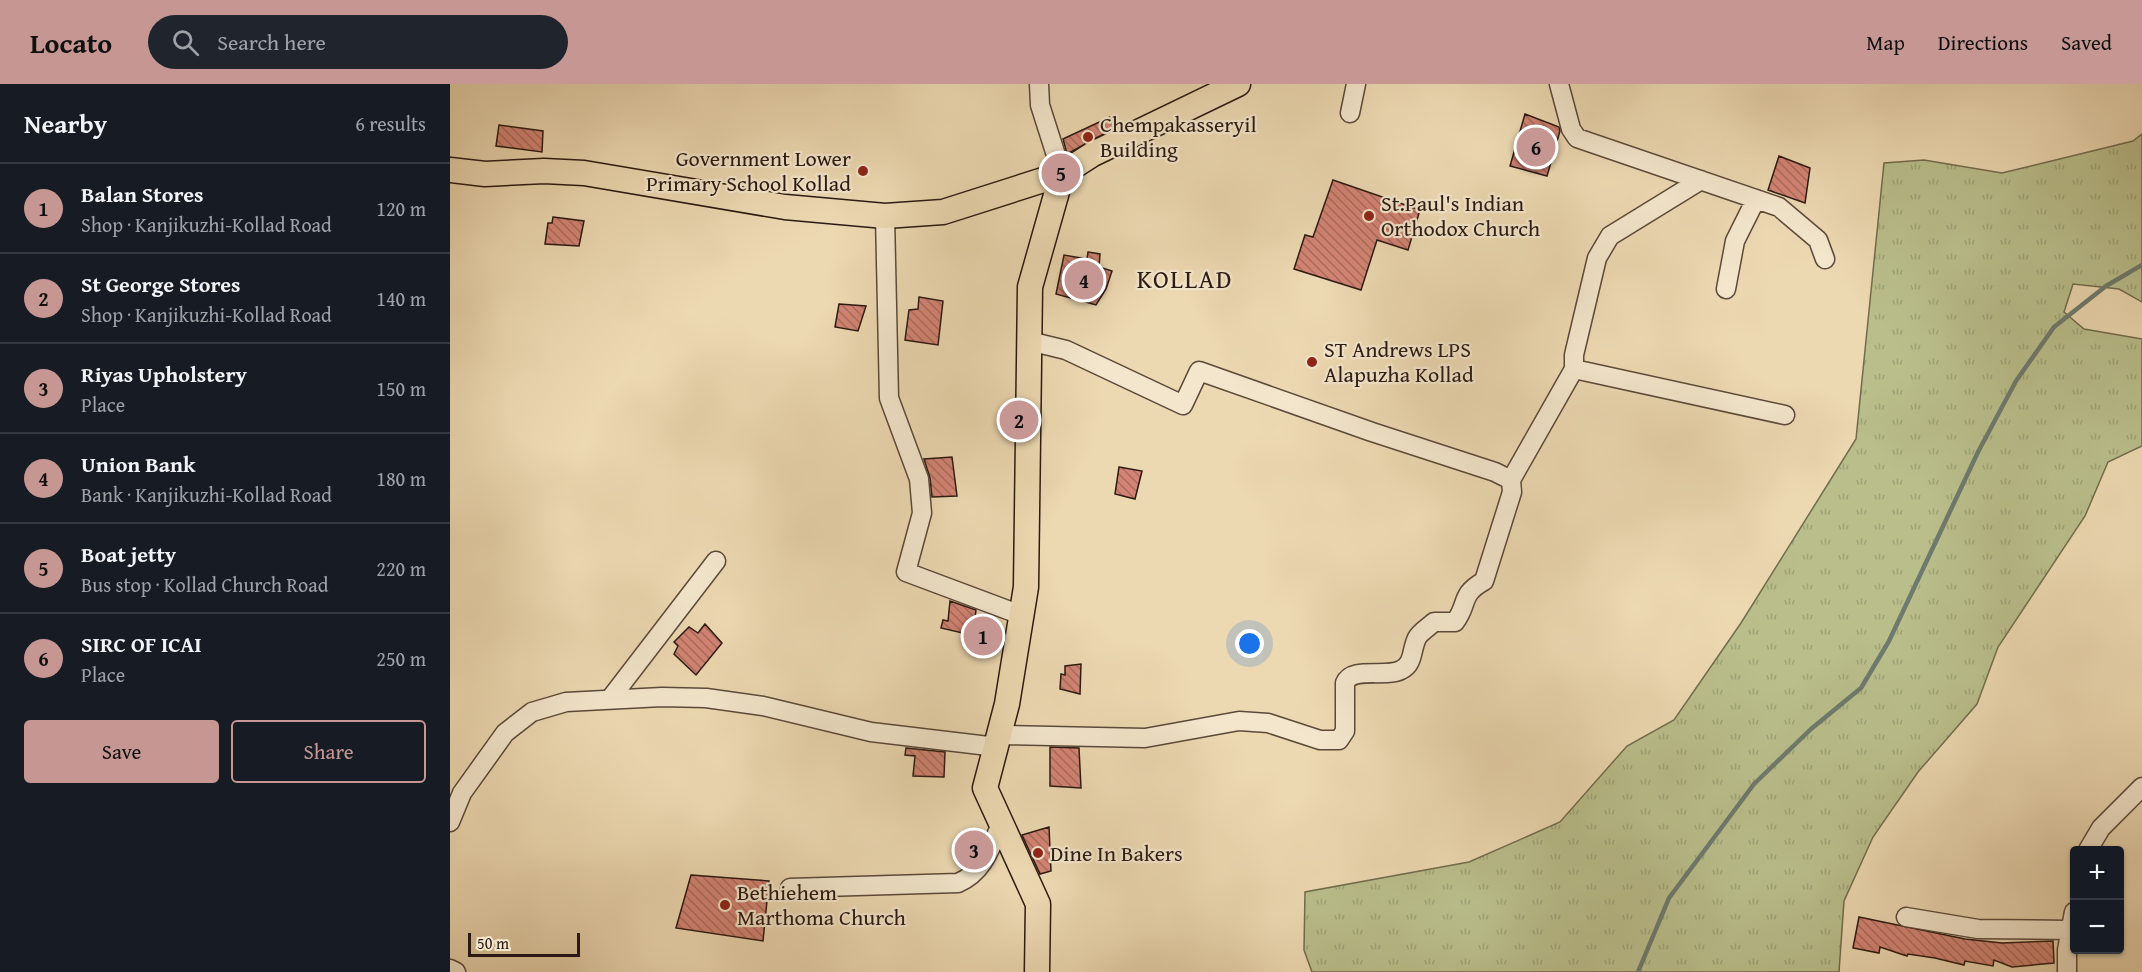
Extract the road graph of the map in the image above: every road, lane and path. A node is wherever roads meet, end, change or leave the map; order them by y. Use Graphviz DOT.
graph roads {
  1 [pos="1039,84"];
  2 [pos="1238,84"];
  3 [pos="1356,84"];
  4 [pos="1559,84"];
  5 [pos="1350,113"];
  6 [pos="450,170"];
  7 [pos="1062,174"];
  8 [pos="1701,180"];
  9 [pos="1756,199"];
  10 [pos="885,216"];
  11 [pos="1825,259"];
  12 [pos="1726,289"];
  13 [pos="1029,341"];
  14 [pos="1574,369"];
  15 [pos="1785,415"];
  16 [pos="1511,480"];
  17 [pos="716,561"];
  18 [pos="1021,615"];
  19 [pos="610,699"];
  20 [pos="999,741"];
  21 [pos="2142,787"];
  22 [pos="450,822"];
  23 [pos="1002,822"];
  24 [pos="2090,846"];
  25 [pos="790,888"];
  26 [pos="1906,917"];
  27 [pos="2070,930"];
  28 [pos="450,969"];
  29 [pos="456,972"];
  30 [pos="1037,972"];
  31 [pos="2067,972"];
  1 -- 7 [label="street"];
  2 -- 7 [label="main road"];
  3 -- 5 [label="street"];
  4 -- 8 [label="street"];
  6 -- 10 [label="main road"];
  7 -- 10 [label="main road"];
  7 -- 13 [label="main road"];
  8 -- 9 [label="street"];
  8 -- 14 [label="street"];
  9 -- 11 [label="street"];
  9 -- 12 [label="street"];
  10 -- 18 [label="street"];
  13 -- 16 [label="street"];
  13 -- 18 [label="main road"];
  14 -- 15 [label="street"];
  14 -- 16 [label="street"];
  16 -- 20 [label="street"];
  17 -- 19 [label="street"];
  18 -- 20 [label="main road"];
  19 -- 20 [label="street"];
  19 -- 22 [label="street"];
  20 -- 23 [label="main road"];
  21 -- 24 [label="street"];
  23 -- 25 [label="street"];
  23 -- 30 [label="main road"];
  26 -- 27 [label="street"];
  27 -- 31 [label="street"];
  28 -- 29 [label="street"];
}
